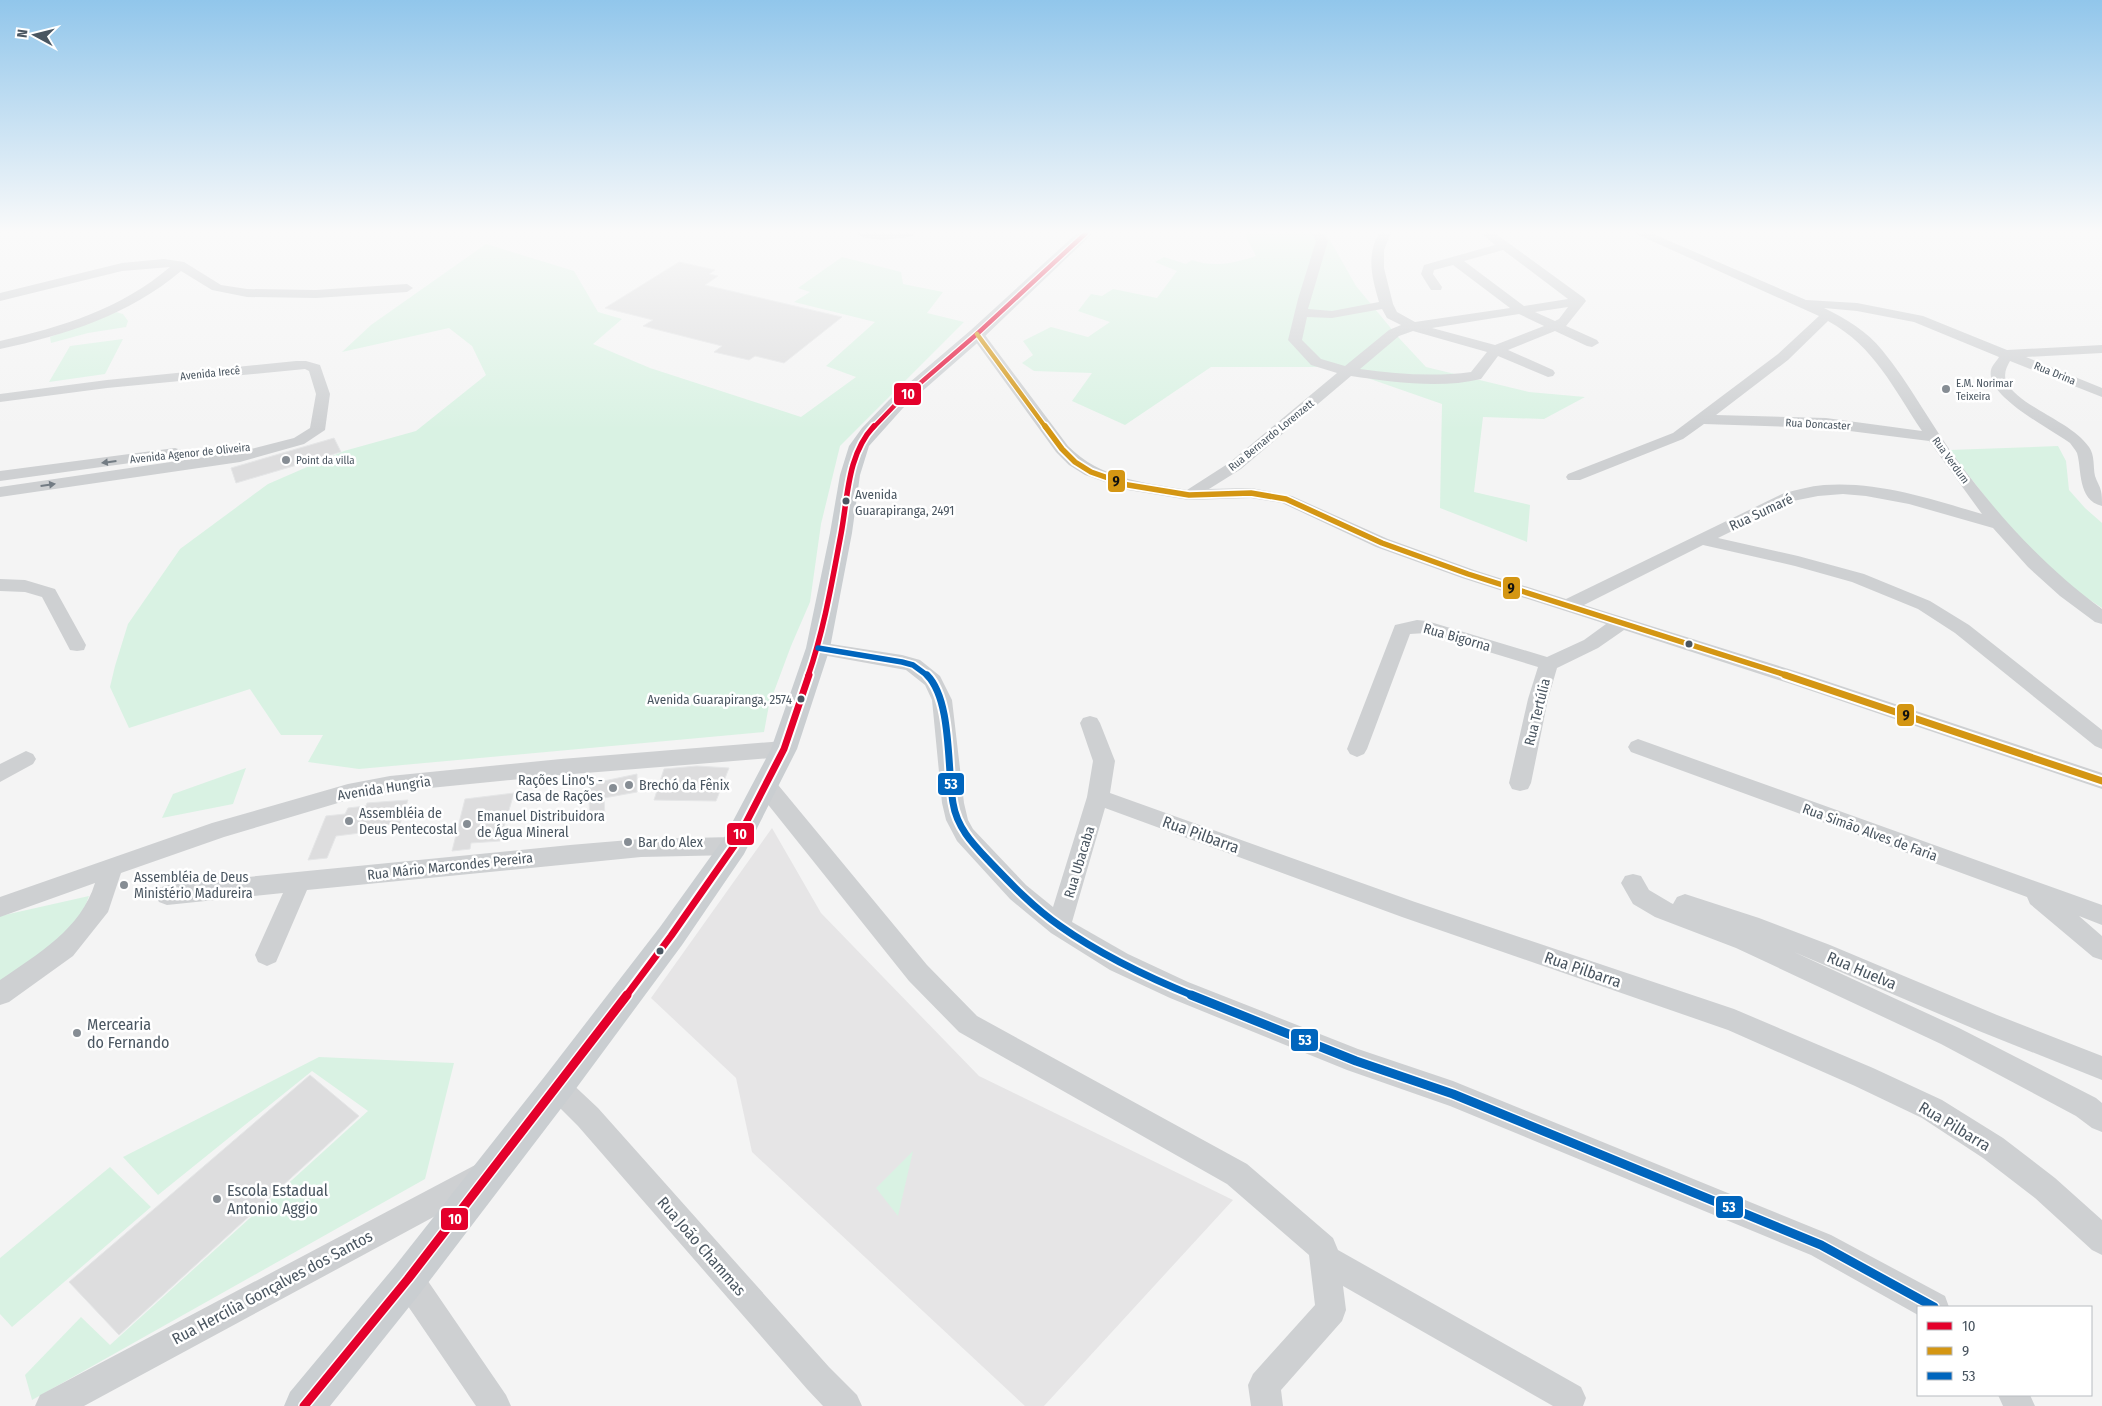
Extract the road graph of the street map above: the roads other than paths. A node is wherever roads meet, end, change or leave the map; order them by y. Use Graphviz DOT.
graph roads {
  1 [pos="135,299"];
  2 [pos="1015,299"];
  3 [pos="1305,299"];
  4 [pos="1385,299"];
  5 [pos="1506,299"];
  6 [pos="1574,299"];
  7 [pos="1792,299"];
  8 [pos="1579,302"];
  9 [pos="1802,303"];
  10 [pos="1386,304"];
  11 [pos="1521,310"];
  12 [pos="1301,311"];
  13 [pos="1826,316"];
  14 [pos="1414,326"];
  15 [pos="1556,326"];
  16 [pos="977,334"];
  17 [pos="1592,343"];
  18 [pos="0,345"];
  19 [pos="2102,349"];
  20 [pos="1496,350"];
  21 [pos="2008,354"];
  22 [pos="1350,372"];
  23 [pos="1548,373"];
  24 [pos="2102,392"];
  25 [pos="0,398"];
  26 [pos="1702,419"];
  27 [pos="1934,437"];
  28 [pos="279,446"];
  29 [pos="0,476"];
  30 [pos="1574,478"];
  31 [pos="0,492"];
  32 [pos="1189,495"];
  33 [pos="2102,501"];
  34 [pos="1998,524"];
  35 [pos="1703,540"];
  36 [pos="2,588"];
  37 [pos="1566,606"];
  38 [pos="2102,618"];
  39 [pos="1621,623"];
  40 [pos="77,645"];
  41 [pos="818,648"];
  42 [pos="1549,664"];
  43 [pos="1090,723"];
  44 [pos="2102,741"];
  45 [pos="1638,746"];
  46 [pos="784,749"];
  47 [pos="1357,750"];
  48 [pos="26,760"];
  49 [pos="0,774"];
  50 [pos="2102,780"];
  51 [pos="1520,783"];
  52 [pos="766,786"];
  53 [pos="1098,797"];
  54 [pos="734,846"];
  55 [pos="112,867"];
  56 [pos="299,882"];
  57 [pos="2027,888"];
  58 [pos="166,895"];
  59 [pos="0,907"];
  60 [pos="2102,915"];
  61 [pos="1059,926"];
  62 [pos="2102,950"];
  63 [pos="267,955"];
  64 [pos="0,994"];
  65 [pos="2102,1068"];
  66 [pos="557,1088"];
  67 [pos="2102,1119"];
  68 [pos="493,1170"];
  69 [pos="2102,1240"];
  70 [pos="1325,1259"];
  71 [pos="408,1279"];
  72 [pos="1932,1306"];
  73 [pos="1570,1398"];
  74 [pos="51,1406"];
  75 [pos="304,1406"];
  76 [pos="495,1406"];
  77 [pos="846,1406"];
  78 [pos="1267,1406"];
  1 -- 18 [label="street"];
  2 -- 16 [label="main road"];
  3 -- 12 [label="street"];
  4 -- 10 [label="street"];
  5 -- 11 [label="street"];
  6 -- 8 [label="street"];
  7 -- 9 [label="street"];
  8 -- 11 [label="street, Rua Bernardo Lorenzett"];
  8 -- 15 [label="street"];
  9 -- 13 [label="street, Rua Verdum"];
  9 -- 21 [label="street, Rua Drina"];
  10 -- 12 [label="street"];
  10 -- 14 [label="street"];
  11 -- 14 [label="street, Rua Bernardo Lorenzett"];
  11 -- 15 [label="street"];
  12 -- 22 [label="street"];
  13 -- 26 [label="street"];
  13 -- 27 [label="street, Rua Verdum"];
  14 -- 20 [label="street"];
  14 -- 22 [label="street, Rua Bernardo Lorenzett"];
  15 -- 17 [label="street"];
  15 -- 20 [label="street"];
  16 -- 32 [label="street"];
  16 -- 41 [label="main road"];
  19 -- 21 [label="street"];
  20 -- 22 [label="street"];
  20 -- 23 [label="street"];
  21 -- 24 [label="street, Rua Drina"];
  21 -- 33 [label="street"];
  22 -- 32 [label="street, Rua Bernardo Lorenzett"];
  25 -- 28 [label="street, Avenida Irecê"];
  26 -- 27 [label="street, Rua Doncaster"];
  26 -- 30 [label="street"];
  27 -- 34 [label="street, Rua Verdum"];
  28 -- 29 [label="street, Avenida Agenor de Oliveira, one-way"];
  31 -- 28 [label="street, Avenida Agenor de Oliveira, one-way"];
  32 -- 37 [label="street"];
  34 -- 35 [label="street, Rua Sumaré"];
  34 -- 38 [label="street, Rua Verdum"];
  35 -- 37 [label="street, Rua Sumaré"];
  35 -- 44 [label="street"];
  36 -- 40 [label="street"];
  37 -- 39 [label="street"];
  39 -- 42 [label="street, Rua Tertúlia"];
  39 -- 50 [label="street"];
  41 -- 46 [label="main road"];
  41 -- 61 [label="street"];
  42 -- 47 [label="street, Rua Bigorna"];
  42 -- 51 [label="street, Rua Tertúlia"];
  43 -- 53 [label="street"];
  45 -- 57 [label="street, Rua Simão Alves de Faria"];
  46 -- 52 [label="main road"];
  46 -- 55 [label="street, Avenida Hungria"];
  48 -- 49 [label="street"];
  52 -- 54 [label="main road"];
  52 -- 70 [label="street"];
  53 -- 61 [label="street, Rua Ubacaba"];
  53 -- 69 [label="street, Rua Pilbarra"];
  54 -- 56 [label="street, Rua Mário Marcondes Pereira"];
  54 -- 66 [label="main road"];
  55 -- 59 [label="street, Avenida Hungria"];
  55 -- 64 [label="street"];
  56 -- 58 [label="street, Rua Mário Marcondes Pereira"];
  56 -- 63 [label="street"];
  57 -- 60 [label="street, Rua Simão Alves de Faria"];
  57 -- 62 [label="street"];
  61 -- 72 [label="street"];
  65 -- 67 [label="street, Rua Huelva"];
  66 -- 68 [label="main road"];
  66 -- 77 [label="street, Rua João Chammas"];
  68 -- 71 [label="main road"];
  68 -- 74 [label="street, Rua Hercília Gonçalves dos Santos"];
  70 -- 73 [label="street"];
  70 -- 78 [label="street"];
  71 -- 75 [label="main road"];
  71 -- 76 [label="street"];
}
